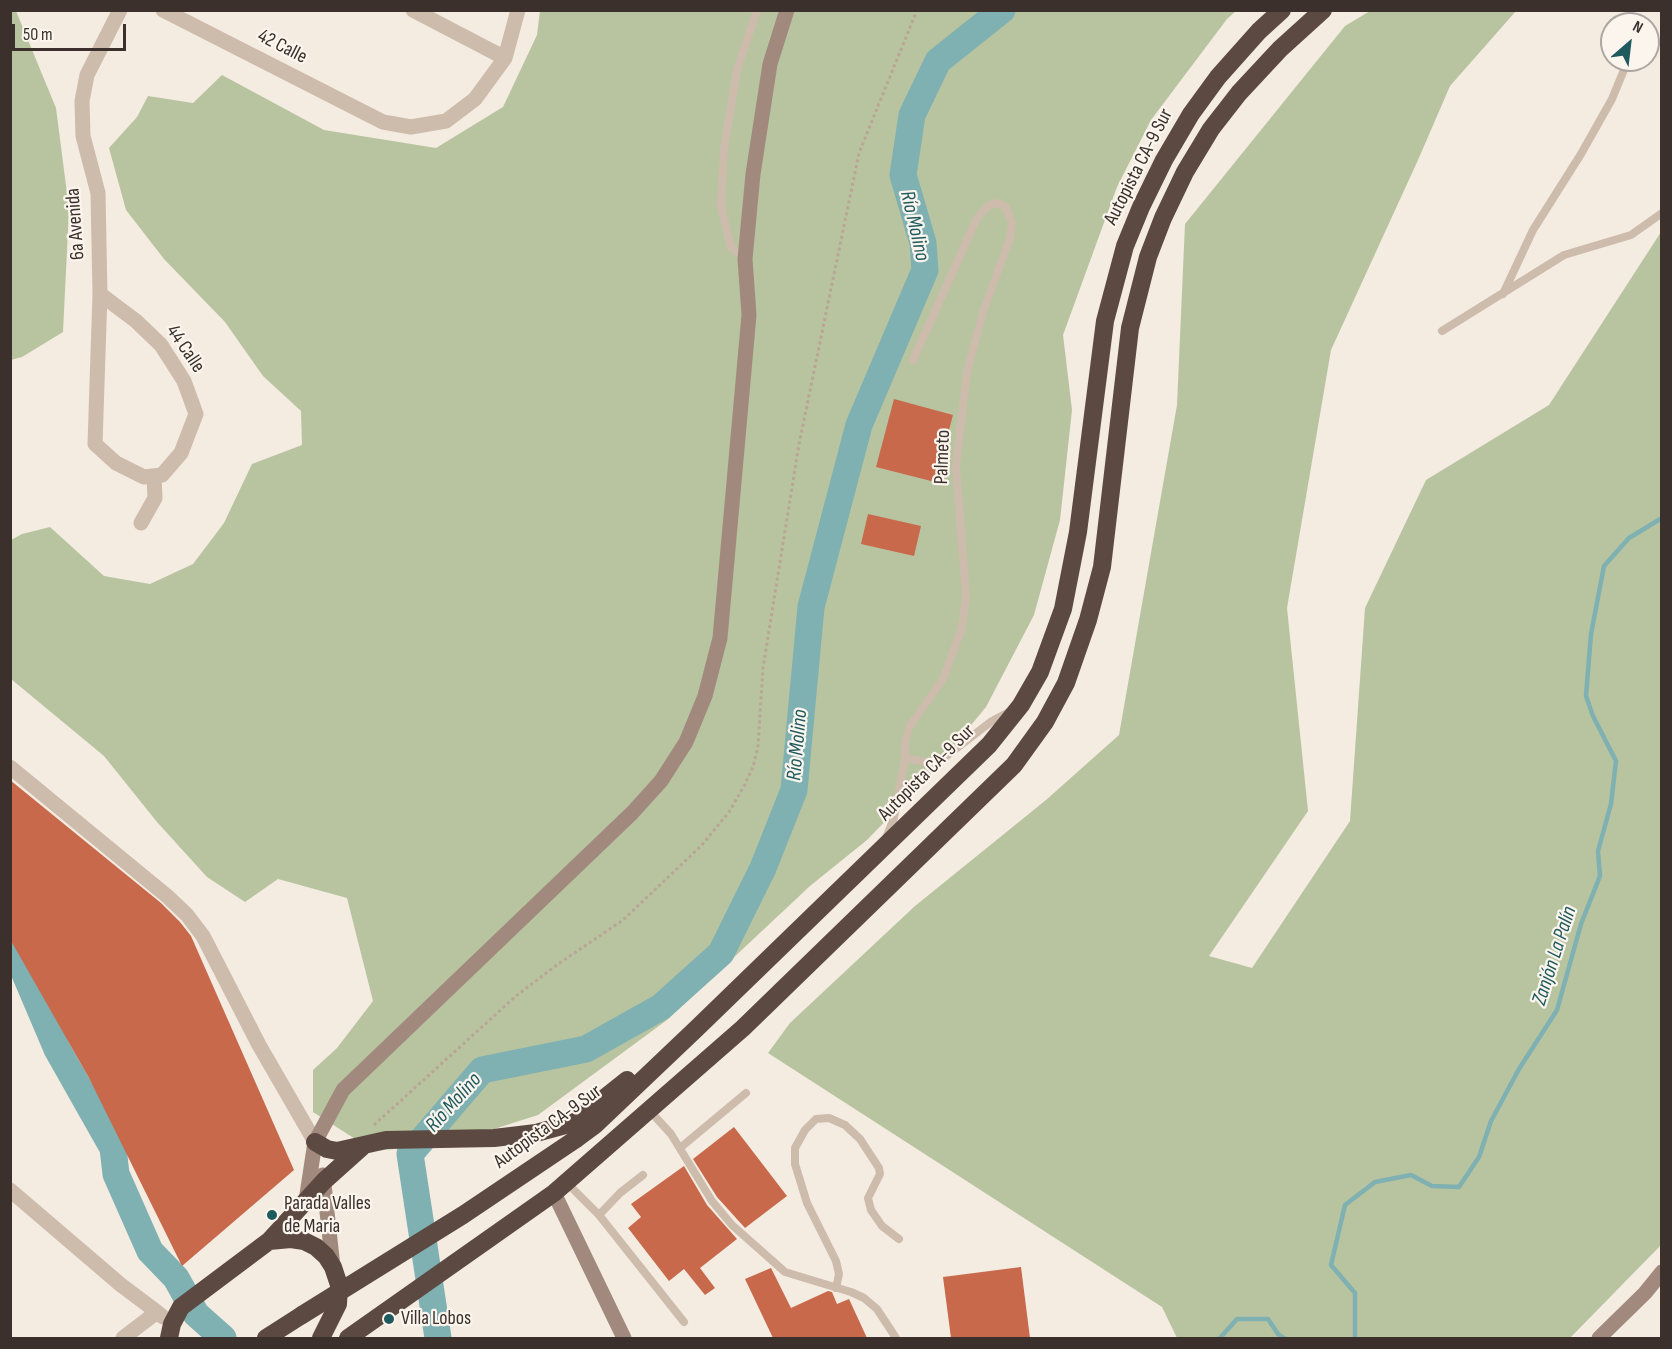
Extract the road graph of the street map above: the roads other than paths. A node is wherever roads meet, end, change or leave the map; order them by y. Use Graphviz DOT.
graph roads {
  1 [pos="120,10"];
  2 [pos="163,10"];
  3 [pos="413,10"];
  4 [pos="518,10"];
  5 [pos="757,10"];
  6 [pos="787,10"];
  7 [pos="1282,10"];
  8 [pos="1323,10"];
  9 [pos="505,58"];
  10 [pos="1623,72"];
  11 [pos="1662,213"];
  12 [pos="745,258"];
  13 [pos="100,294"];
  14 [pos="1503,294"];
  15 [pos="1442,331"];
  16 [pos="913,360"];
  17 [pos="158,476"];
  18 [pos="141,523"];
  19 [pos="1021,705"];
  20 [pos="905,758"];
  21 [pos="10,767"];
  22 [pos="882,849"];
  23 [pos="696,1029"];
  24 [pos="746,1093"];
  25 [pos="650,1111"];
  26 [pos="315,1142"];
  27 [pos="362,1147"];
  28 [pos="680,1148"];
  29 [pos="643,1175"];
  30 [pos="324,1181"];
  31 [pos="560,1188"];
  32 [pos="10,1190"];
  33 [pos="306,1201"];
  34 [pos="599,1215"];
  35 [pos="899,1239"];
  36 [pos="269,1241"];
  37 [pos="333,1267"];
  38 [pos="1662,1272"];
  39 [pos="836,1288"];
  40 [pos="157,1312"];
  41 [pos="684,1322"];
  42 [pos="167,1334"];
  43 [pos="322,1337"];
  44 [pos="123,1338"];
  45 [pos="266,1338"];
  46 [pos="348,1338"];
  47 [pos="624,1338"];
  48 [pos="896,1338"];
  49 [pos="1599,1338"];
  1 -- 13 [label="street, 6a Avenida"];
  2 -- 9 [label="street, 42 Calle"];
  3 -- 9 [label="street"];
  4 -- 9 [label="street"];
  5 -- 12 [label="lane"];
  6 -- 12 [label="main road"];
  7 -- 19 [label="highway, Autopista CA-9 Sur"];
  8 -- 25 [label="highway"];
  10 -- 14 [label="lane"];
  11 -- 14 [label="lane"];
  12 -- 26 [label="main road"];
  13 -- 17 [label="street, 6a Avenida"];
  13 -- 17 [label="street, 44 Calle"];
  14 -- 15 [label="lane"];
  16 -- 20 [label="lane, Palmeto"];
  17 -- 18 [label="street"];
  19 -- 20 [label="lane"];
  19 -- 22 [label="highway, Autopista CA-9 Sur"];
  20 -- 22 [label="lane"];
  21 -- 26 [label="street"];
  22 -- 23 [label="highway, Autopista CA-9 Sur"];
  23 -- 27 [label="highway"];
  23 -- 45 [label="highway, Autopista CA-9 Sur, bridge"];
  24 -- 28 [label="lane"];
  25 -- 28 [label="lane"];
  25 -- 31 [label="highway"];
  26 -- 27 [label="highway"];
  26 -- 30 [label="main road"];
  26 -- 33 [label="main road"];
  27 -- 30 [label="highway"];
  28 -- 39 [label="lane"];
  29 -- 34 [label="lane"];
  30 -- 33 [label="highway"];
  30 -- 37 [label="main road"];
  31 -- 34 [label="lane"];
  31 -- 46 [label="highway"];
  31 -- 47 [label="main road"];
  32 -- 40 [label="street"];
  33 -- 36 [label="highway"];
  34 -- 41 [label="lane"];
  35 -- 39 [label="lane"];
  36 -- 37 [label="highway"];
  36 -- 42 [label="highway"];
  37 -- 43 [label="highway"];
  38 -- 49 [label="main road"];
  39 -- 48 [label="lane"];
  40 -- 42 [label="street"];
  40 -- 44 [label="street"];
}
